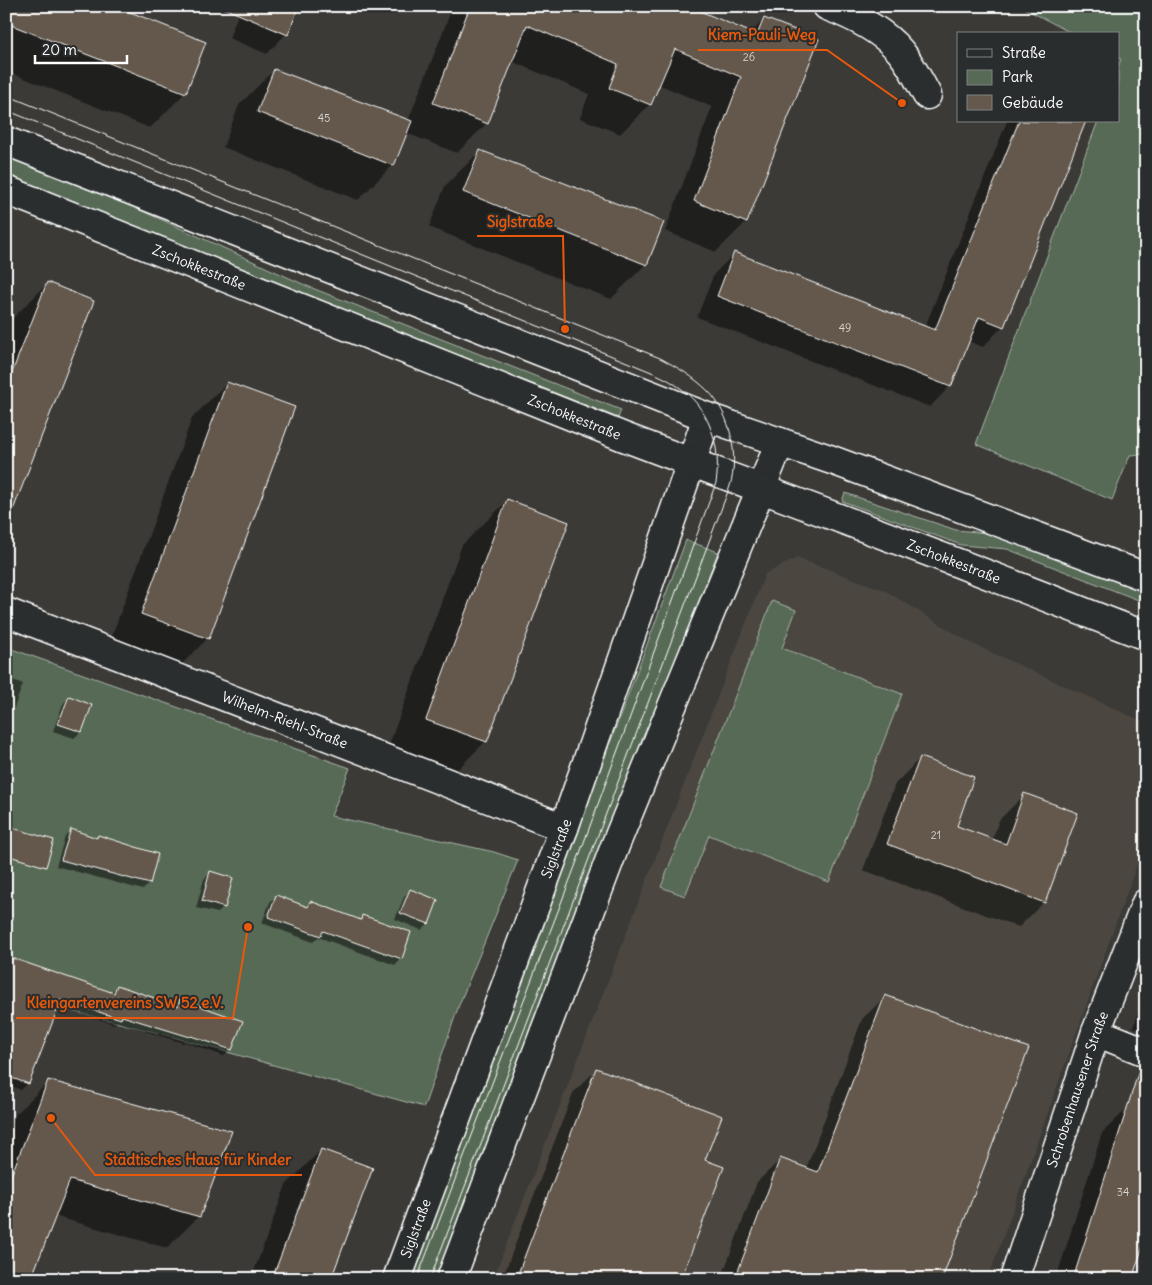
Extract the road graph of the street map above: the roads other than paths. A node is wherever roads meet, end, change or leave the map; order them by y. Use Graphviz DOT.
graph roads {
  1 [pos="827,6"];
  2 [pos="928,95"];
  3 [pos="6,141"];
  4 [pos="6,190"];
  5 [pos="707,417"];
  6 [pos="780,442"];
  7 [pos="691,463"];
  8 [pos="761,490"];
  9 [pos="1146,577"];
  10 [pos="6,612"];
  11 [pos="1146,636"];
  12 [pos="564,828"];
  13 [pos="1146,903"];
  14 [pos="1096,1032"];
  15 [pos="1146,1052"];
  16 [pos="397,1279"];
  17 [pos="451,1279"];
  18 [pos="1014,1279"];
  1 -- 2 [label="street"];
  3 -- 5 [label="street"];
  4 -- 7 [label="street, Zschokkestraße"];
  5 -- 6 [label="street"];
  5 -- 7 [label="street, Siglstraße"];
  6 -- 8 [label="street"];
  6 -- 9 [label="street"];
  7 -- 8 [label="street, Zschokkestraße"];
  7 -- 12 [label="street, Siglstraße"];
  8 -- 11 [label="street, Zschokkestraße"];
  8 -- 17 [label="street"];
  10 -- 12 [label="street, Wilhelm-Riehl-Straße"];
  12 -- 16 [label="street, Siglstraße"];
  13 -- 14 [label="street, Schrobenhausener Straße"];
  14 -- 15 [label="street"];
  14 -- 18 [label="street, Schrobenhausener Straße"];
}
